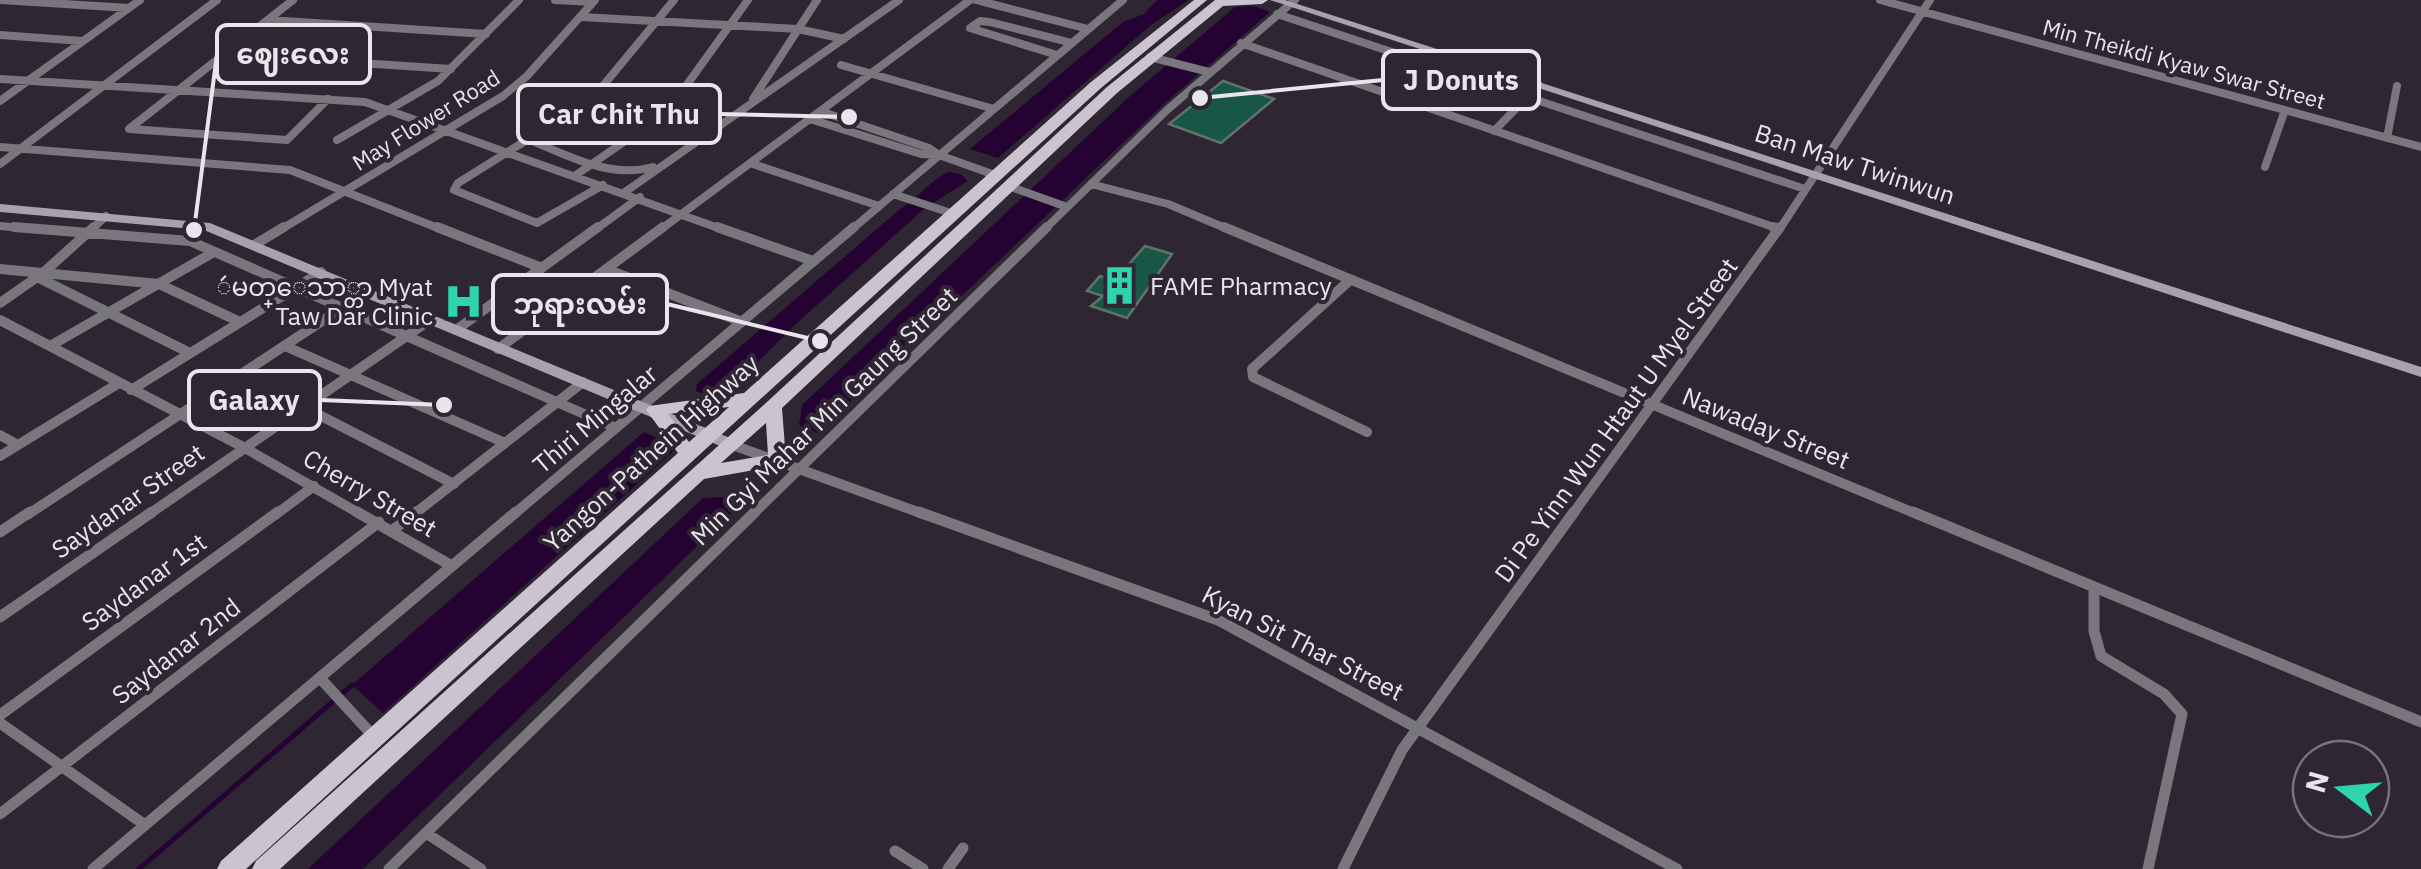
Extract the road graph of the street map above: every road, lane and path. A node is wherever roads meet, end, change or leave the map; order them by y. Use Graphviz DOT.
graph roads {
  1 [pos="0,0"];
  2 [pos="140,0"];
  3 [pos="217,0"];
  4 [pos="293,0"];
  5 [pos="519,0"];
  6 [pos="555,0"];
  7 [pos="674,0"];
  8 [pos="748,0"];
  9 [pos="817,0"];
  10 [pos="899,0"];
  11 [pos="973,0"];
  12 [pos="1123,0"];
  13 [pos="1201,0"];
  14 [pos="1262,0"];
  15 [pos="1880,0"];
  16 [pos="1930,0"];
  17 [pos="594,1"];
  18 [pos="1221,1"];
  19 [pos="1284,5"];
  20 [pos="129,8"];
  21 [pos="1922,11"];
  22 [pos="581,16"];
  23 [pos="267,20"];
  24 [pos="657,21"];
  25 [pos="730,25"];
  26 [pos="798,29"];
  27 [pos="1088,29"];
  28 [pos="486,34"];
  29 [pos="0,36"];
  30 [pos="844,39"];
  31 [pos="82,41"];
  32 [pos="1072,43"];
  33 [pos="1241,44"];
  34 [pos="225,54"];
  35 [pos="1058,56"];
  36 [pos="1150,57"];
  37 [pos="842,64"];
  38 [pos="451,69"];
  39 [pos="1207,71"];
  40 [pos="871,73"];
  41 [pos="0,78"];
  42 [pos="27,80"];
  43 [pos="104,85"];
  44 [pos="1539,85"];
  45 [pos="2397,86"];
  46 [pos="178,90"];
  47 [pos="1527,97"];
  48 [pos="328,99"];
  49 [pos="0,101"];
  50 [pos="750,104"];
  51 [pos="994,109"];
  52 [pos="2284,110"];
  53 [pos="386,111"];
  54 [pos="820,111"];
  55 [pos="810,118"];
  56 [pos="446,130"];
  57 [pos="876,130"];
  58 [pos="1494,131"];
  59 [pos="868,138"];
  60 [pos="2387,138"];
  61 [pos="336,140"];
  62 [pos="530,140"];
  63 [pos="0,147"];
  64 [pos="2421,147"];
  65 [pos="20,149"];
  66 [pos="511,152"];
  67 [pos="940,155"];
  68 [pos="674,158"];
  69 [pos="592,163"];
  70 [pos="750,163"];
  71 [pos="0,164"];
  72 [pos="2265,167"];
  73 [pos="1814,174"];
  74 [pos="576,175"];
  75 [pos="1002,181"];
  76 [pos="603,184"];
  77 [pos="1091,184"];
  78 [pos="1804,189"];
  79 [pos="343,192"];
  80 [pos="625,192"];
  81 [pos="893,194"];
  82 [pos="640,198"];
  83 [pos="879,206"];
  84 [pos="1064,206"];
  85 [pos="0,208"];
  86 [pos="683,212"];
  87 [pos="954,214"];
  88 [pos="106,216"];
  89 [pos="0,226"];
  90 [pos="1778,229"];
  91 [pos="88,233"];
  92 [pos="254,245"];
  93 [pos="214,252"];
  94 [pos="813,261"];
  95 [pos="542,268"];
  96 [pos="0,269"];
  97 [pos="606,269"];
  98 [pos="321,272"];
  99 [pos="40,275"];
  100 [pos="1350,280"];
  101 [pos="160,284"];
  102 [pos="296,288"];
  103 [pos="366,292"];
  104 [pos="0,303"];
  105 [pos="342,308"];
  106 [pos="108,313"];
  107 [pos="0,320"];
  108 [pos="430,320"];
  109 [pos="240,322"];
  110 [pos="742,322"];
  111 [pos="456,330"];
  112 [pos="406,336"];
  113 [pos="50,346"];
  114 [pos="285,346"];
  115 [pos="498,349"];
  116 [pos="190,353"];
  117 [pos="2421,372"];
  118 [pos="241,375"];
  119 [pos="350,375"];
  120 [pos="583,382"];
  121 [pos="119,383"];
  122 [pos="130,390"];
  123 [pos="754,398"];
  124 [pos="558,402"];
  125 [pos="773,406"];
  126 [pos="1653,406"];
  127 [pos="303,407"];
  128 [pos="649,408"];
  129 [pos="179,416"];
  130 [pos="616,428"];
  131 [pos="1367,432"];
  132 [pos="0,435"];
  133 [pos="721,440"];
  134 [pos="506,443"];
  135 [pos="18,445"];
  136 [pos="245,448"];
  137 [pos="0,456"];
  138 [pos="776,460"];
  139 [pos="692,465"];
  140 [pos="798,470"];
  141 [pos="454,484"];
  142 [pos="314,486"];
  143 [pos="379,522"];
  144 [pos="393,530"];
  145 [pos="0,532"];
  146 [pos="452,566"];
  147 [pos="2094,588"];
  148 [pos="0,616"];
  149 [pos="320,678"];
  150 [pos="0,719"];
  151 [pos="2421,722"];
  152 [pos="1418,726"];
  153 [pos="376,739"];
  154 [pos="63,768"];
  155 [pos="0,814"];
  156 [pos="145,825"];
  157 [pos="426,833"];
  158 [pos="963,848"];
  159 [pos="895,851"];
  160 [pos="93,869"];
  161 [pos="229,869"];
  162 [pos="264,869"];
  163 [pos="389,869"];
  164 [pos="481,869"];
  165 [pos="923,869"];
  166 [pos="948,869"];
  167 [pos="1344,869"];
  168 [pos="1677,869"];
  169 [pos="2148,869"];
  1 -- 20 [label="street"];
  2 -- 20 [label="street"];
  3 -- 43 [label="street"];
  4 -- 23 [label="street"];
  5 -- 28 [label="street"];
  6 -- 17 [label="street"];
  7 -- 24 [label="street"];
  8 -- 25 [label="street"];
  9 -- 26 [label="street"];
  10 -- 30 [label="street"];
  11 -- 27 [label="street"];
  11 -- 40 [label="street"];
  12 -- 27 [label="street, Thiri Mingalar"];
  13 -- 75 [label="main road, Yangon-Pathein Highway"];
  14 -- 18 [label="main road"];
  15 -- 21 [label="street, Min Theikdi Kyaw Swar Street"];
  16 -- 21 [label="street, Di Pe Yinn Wun Htaut U Myel Street"];
  17 -- 22 [label="street, May Flower Road"];
  18 -- 36 [label="main road, Yangon-Pathein Highway"];
  19 -- 33 [label="street, Min Gyi Mahar Min Gaung Street"];
  19 -- 44 [label="street, Ban Maw Twinwun"];
  19 -- 47 [label="street"];
  20 -- 31 [label="street"];
  21 -- 52 [label="street, Min Theikdi Kyaw Swar Street"];
  21 -- 73 [label="street, Di Pe Yinn Wun Htaut U Myel Street"];
  22 -- 24 [label="street"];
  22 -- 56 [label="street, May Flower Road"];
  23 -- 28 [label="street"];
  23 -- 34 [label="street"];
  24 -- 25 [label="street"];
  24 -- 62 [label="street"];
  25 -- 26 [label="street"];
  25 -- 69 [label="street"];
  26 -- 30 [label="street"];
  26 -- 50 [label="street"];
  27 -- 32 [label="street, Thiri Mingalar"];
  28 -- 38 [label="street"];
  29 -- 31 [label="street"];
  30 -- 50 [label="street"];
  31 -- 42 [label="street"];
  32 -- 35 [label="street, Thiri Mingalar"];
  32 -- 35 [label="street"];
  33 -- 39 [label="street, Min Gyi Mahar Min Gaung Street"];
  33 -- 58 [label="street"];
  34 -- 38 [label="street"];
  34 -- 46 [label="street"];
  35 -- 51 [label="street, Thiri Mingalar"];
  36 -- 39 [label="street"];
  36 -- 75 [label="main road, Yangon-Pathein Highway"];
  37 -- 40 [label="street"];
  38 -- 53 [label="street"];
  39 -- 77 [label="street, Min Gyi Mahar Min Gaung Street"];
  40 -- 51 [label="street"];
  40 -- 54 [label="street"];
  41 -- 42 [label="street"];
  42 -- 43 [label="street"];
  42 -- 49 [label="street"];
  43 -- 46 [label="street"];
  43 -- 65 [label="street"];
  44 -- 47 [label="street"];
  44 -- 73 [label="street, Ban Maw Twinwun"];
  45 -- 60 [label="street"];
  46 -- 48 [label="street"];
  46 -- 48 [label="street"];
  47 -- 58 [label="street"];
  47 -- 78 [label="street"];
  48 -- 53 [label="street"];
  50 -- 68 [label="street"];
  51 -- 67 [label="street, Thiri Mingalar"];
  52 -- 60 [label="street, Min Theikdi Kyaw Swar Street"];
  52 -- 72 [label="street"];
  53 -- 56 [label="street"];
  53 -- 61 [label="street"];
  54 -- 55 [label="street"];
  54 -- 57 [label="street"];
  55 -- 59 [label="street"];
  55 -- 70 [label="street"];
  56 -- 66 [label="street"];
  56 -- 79 [label="street, May Flower Road"];
  57 -- 59 [label="street"];
  57 -- 67 [label="street"];
  58 -- 90 [label="street"];
  59 -- 67 [label="street"];
  60 -- 64 [label="street, Min Theikdi Kyaw Swar Street"];
  62 -- 66 [label="street"];
  62 -- 69 [label="street"];
  63 -- 65 [label="street"];
  65 -- 71 [label="street"];
  65 -- 79 [label="street"];
  66 -- 74 [label="street"];
  66 -- 76 [label="street"];
  67 -- 75 [label="street"];
  67 -- 81 [label="street, Thiri Mingalar"];
  68 -- 69 [label="street"];
  68 -- 80 [label="street"];
  69 -- 74 [label="street"];
  70 -- 83 [label="street"];
  70 -- 86 [label="street"];
  73 -- 78 [label="street, Di Pe Yinn Wun Htaut U Myel Street"];
  73 -- 117 [label="street, Ban Maw Twinwun"];
  74 -- 76 [label="street"];
  75 -- 84 [label="street"];
  75 -- 87 [label="main road, Yangon-Pathein Highway"];
  75 -- 125 [label="main road, Yangon-Pathein Highway"];
  76 -- 80 [label="street"];
  77 -- 84 [label="street, Min Gyi Mahar Min Gaung Street"];
  77 -- 100 [label="street, Nawaday Street"];
  78 -- 90 [label="street, Di Pe Yinn Wun Htaut U Myel Street"];
  79 -- 92 [label="street, May Flower Road"];
  79 -- 95 [label="street"];
  80 -- 82 [label="street"];
  81 -- 83 [label="street, Thiri Mingalar"];
  81 -- 87 [label="street"];
  82 -- 86 [label="street"];
  82 -- 95 [label="street"];
  83 -- 94 [label="street, Thiri Mingalar"];
  84 -- 140 [label="street, Min Gyi Mahar Min Gaung Street"];
  85 -- 88 [label="street"];
  86 -- 94 [label="street"];
  86 -- 97 [label="street"];
  87 -- 123 [label="main road, Yangon-Pathein Highway"];
  88 -- 91 [label="street"];
  88 -- 92 [label="street"];
  89 -- 91 [label="street"];
  90 -- 126 [label="street, Di Pe Yinn Wun Htaut U Myel Street"];
  91 -- 93 [label="street"];
  91 -- 99 [label="street"];
  92 -- 98 [label="street"];
  93 -- 101 [label="street"];
  93 -- 102 [label="street"];
  94 -- 110 [label="street, Thiri Mingalar"];
  95 -- 111 [label="street"];
  96 -- 99 [label="street"];
  97 -- 110 [label="street"];
  97 -- 115 [label="street"];
  98 -- 102 [label="street"];
  98 -- 103 [label="street"];
  99 -- 101 [label="street"];
  99 -- 104 [label="street"];
  99 -- 106 [label="street"];
  100 -- 126 [label="street, Nawaday Street"];
  100 -- 131 [label="street"];
  101 -- 106 [label="street"];
  101 -- 109 [label="street"];
  102 -- 105 [label="street"];
  102 -- 109 [label="street"];
  103 -- 105 [label="street"];
  103 -- 108 [label="street"];
  105 -- 112 [label="street"];
  105 -- 114 [label="street"];
  106 -- 113 [label="street"];
  106 -- 116 [label="street"];
  107 -- 113 [label="street, Cherry Street"];
  108 -- 111 [label="street"];
  108 -- 112 [label="street, Saydanar Street"];
  109 -- 116 [label="street"];
  110 -- 128 [label="street, Thiri Mingalar"];
  111 -- 115 [label="street"];
  112 -- 119 [label="street, Saydanar Street"];
  112 -- 124 [label="street"];
  113 -- 121 [label="street, Cherry Street"];
  114 -- 118 [label="street"];
  114 -- 119 [label="street"];
  115 -- 120 [label="street"];
  116 -- 122 [label="street"];
  118 -- 127 [label="street"];
  118 -- 129 [label="street"];
  119 -- 127 [label="street, Saydanar Street"];
  119 -- 134 [label="street"];
  120 -- 124 [label="street"];
  120 -- 128 [label="street"];
  121 -- 122 [label="street, Cherry Street"];
  121 -- 135 [label="street"];
  122 -- 129 [label="street, Cherry Street"];
  123 -- 128 [label="main road"];
  123 -- 133 [label="main road, Yangon-Pathein Highway"];
  124 -- 130 [label="street"];
  124 -- 134 [label="street"];
  125 -- 133 [label="main road, Yangon-Pathein Highway"];
  125 -- 138 [label="main road"];
  126 -- 147 [label="street, Nawaday Street"];
  126 -- 152 [label="street, Di Pe Yinn Wun Htaut U Myel Street"];
  127 -- 136 [label="street, Saydanar Street"];
  127 -- 141 [label="street"];
  128 -- 130 [label="street, Thiri Mingalar"];
  128 -- 133 [label="street"];
  128 -- 139 [label="main road"];
  129 -- 136 [label="street, Cherry Street"];
  129 -- 145 [label="street"];
  130 -- 146 [label="street, Thiri Mingalar"];
  132 -- 135 [label="street"];
  133 -- 138 [label="street, Kyan Sit Thar Street"];
  133 -- 139 [label="main road, Yangon-Pathein Highway"];
  134 -- 141 [label="street"];
  135 -- 137 [label="street"];
  136 -- 142 [label="street, Cherry Street"];
  136 -- 148 [label="street, Saydanar Street"];
  138 -- 139 [label="main road"];
  138 -- 140 [label="street, Kyan Sit Thar Street"];
  139 -- 153 [label="main road, Yangon-Pathein Highway"];
  139 -- 162 [label="main road, Yangon-Pathein Highway"];
  140 -- 152 [label="street, Kyan Sit Thar Street"];
  140 -- 157 [label="street, Min Gyi Mahar Min Gaung Street"];
  141 -- 144 [label="street"];
  142 -- 143 [label="street, Cherry Street"];
  142 -- 150 [label="street, Saydanar 1st"];
  143 -- 144 [label="street, Cherry Street"];
  143 -- 154 [label="street, Saydanar 2nd"];
  144 -- 146 [label="street, Cherry Street"];
  146 -- 149 [label="street, Thiri Mingalar"];
  147 -- 151 [label="street, Nawaday Street"];
  147 -- 169 [label="street"];
  149 -- 153 [label="street"];
  149 -- 156 [label="street, Thiri Mingalar"];
  150 -- 154 [label="street"];
  152 -- 167 [label="street, Di Pe Yinn Wun Htaut U Myel Street"];
  152 -- 168 [label="street, Kyan Sit Thar Street"];
  153 -- 161 [label="main road, Yangon-Pathein Highway"];
  154 -- 155 [label="street, Saydanar 2nd"];
  154 -- 156 [label="street"];
  156 -- 160 [label="street, Thiri Mingalar"];
  157 -- 163 [label="street, Min Gyi Mahar Min Gaung Street"];
  157 -- 164 [label="street"];
  158 -- 166 [label="street"];
  159 -- 165 [label="street"];
}
